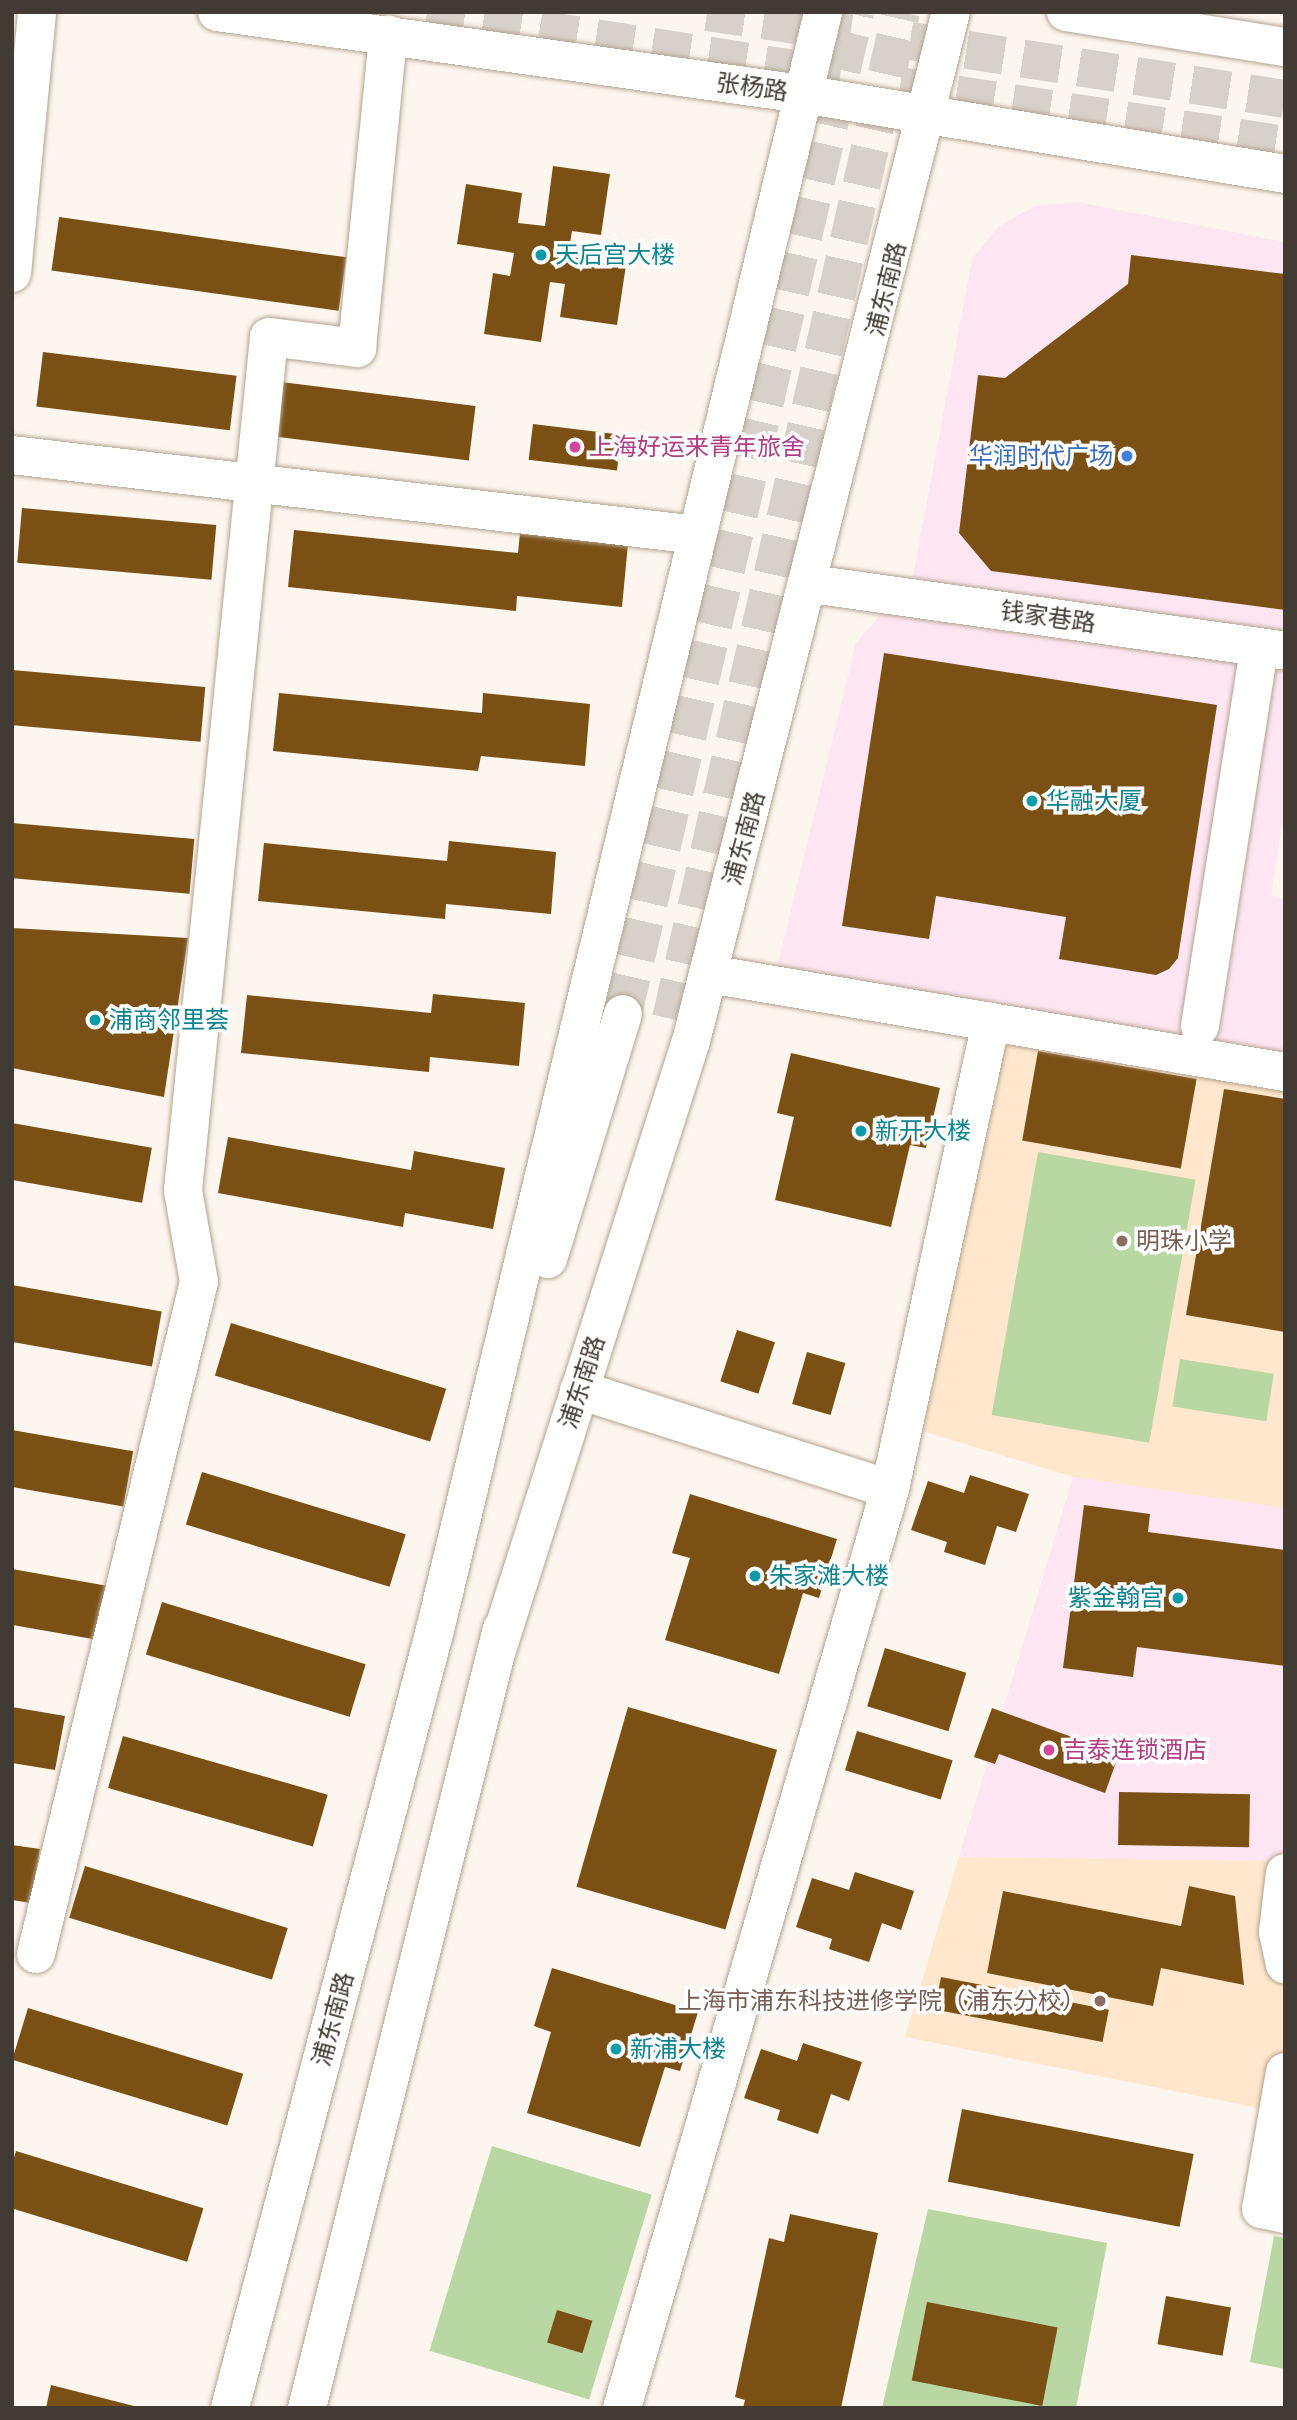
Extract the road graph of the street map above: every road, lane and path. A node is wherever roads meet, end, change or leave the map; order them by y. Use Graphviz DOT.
graph roads {
  1 [pos="37,12"];
  2 [pos="217,12"];
  3 [pos="823,12"];
  4 [pos="951,12"];
  5 [pos="1066,12"];
  6 [pos="388,35"];
  7 [pos="1285,47"];
  8 [pos="802,94"];
  9 [pos="929,117"];
  10 [pos="1285,174"];
  11 [pos="12,273"];
  12 [pos="12,455"];
  13 [pos="252,482"];
  14 [pos="697,535"];
  15 [pos="811,584"];
  16 [pos="1272,649"];
  17 [pos="709,974"];
  18 [pos="623,1014"];
  19 [pos="671,1019"];
  20 [pos="991,1022"];
  21 [pos="1200,1026"];
  22 [pos="1285,1072"];
  23 [pos="579,1390"];
  24 [pos="890,1489"];
  25 [pos="435,1630"];
  26 [pos="496,1653"];
  27 [pos="1285,1873"];
  28 [pos="37,1954"];
  29 [pos="1285,1964"];
  30 [pos="1285,2073"];
  31 [pos="1285,2214"];
  32 [pos="230,2408"];
  33 [pos="307,2408"];
  34 [pos="622,2408"];
  1 -- 11 [label="main road"];
  2 -- 6 [label="main road, 张杨路"];
  3 -- 8 [label="main road, 浦东南路"];
  4 -- 9 [label="main road, 浦东南路"];
  5 -- 7 [label="main road"];
  6 -- 8 [label="main road, 张杨路"];
  6 -- 13 [label="main road"];
  8 -- 9 [label="main road, 张杨路"];
  8 -- 14 [label="main road, 浦东南路"];
  9 -- 10 [label="main road, 张杨路"];
  9 -- 15 [label="main road, 浦东南路"];
  12 -- 13 [label="main road"];
  13 -- 14 [label="main road"];
  13 -- 28 [label="main road"];
  14 -- 25 [label="main road, 浦东南路"];
  15 -- 16 [label="main road, 钱家巷路"];
  15 -- 17 [label="main road, 浦东南路"];
  16 -- 21 [label="main road"];
  17 -- 20 [label="main road"];
  17 -- 23 [label="main road, 浦东南路"];
  18 -- 25 [label="main road, 浦东南路"];
  19 -- 26 [label="main road, 浦东南路"];
  20 -- 22 [label="main road"];
  20 -- 24 [label="main road"];
  23 -- 24 [label="main road"];
  23 -- 26 [label="main road, 浦东南路"];
  24 -- 34 [label="main road"];
  25 -- 32 [label="main road, 浦东南路"];
  26 -- 33 [label="main road, 浦东南路"];
  27 -- 29 [label="main road"];
  30 -- 31 [label="main road"];
}
